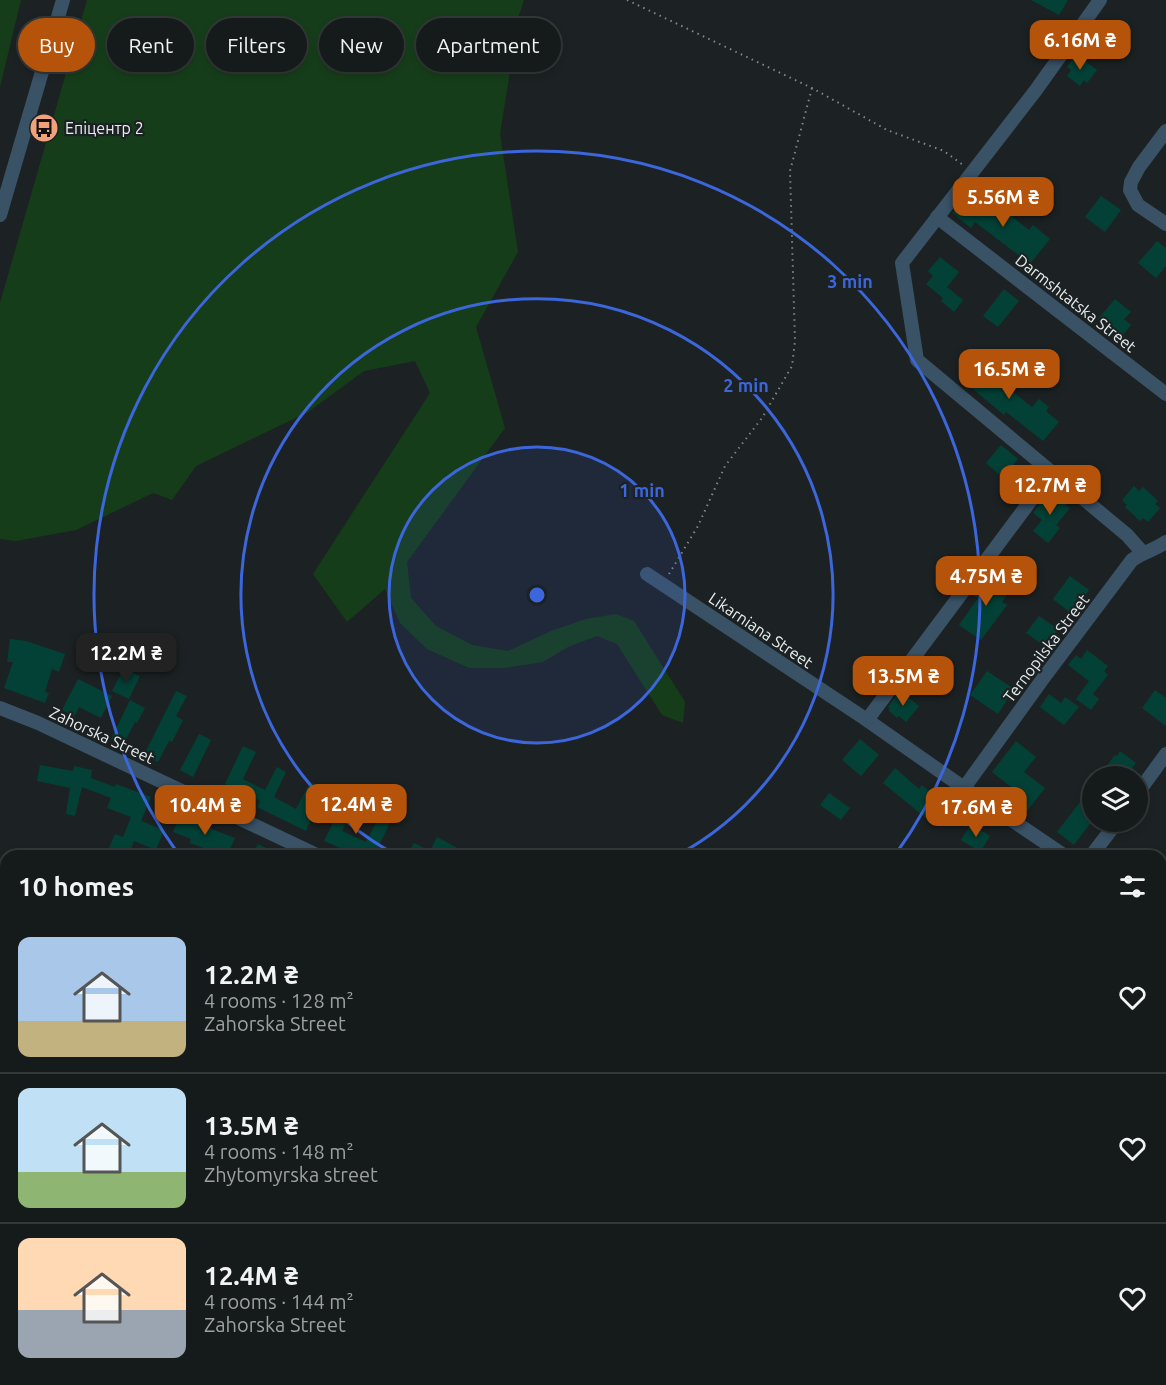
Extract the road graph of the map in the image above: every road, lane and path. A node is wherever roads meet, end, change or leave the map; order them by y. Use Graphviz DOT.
graph roads {
  1 [pos="63,0"];
  2 [pos="627,0"];
  3 [pos="1098,1"];
  4 [pos="812,88"];
  5 [pos="1166,131"];
  6 [pos="971,173"];
  7 [pos="0,216"];
  8 [pos="938,216"];
  9 [pos="1166,224"];
  10 [pos="1166,394"];
  11 [pos="1052,472"];
  12 [pos="1166,542"];
  13 [pos="1143,553"];
  14 [pos="647,574"];
  15 [pos="663,584"];
  16 [pos="0,708"];
  17 [pos="867,720"];
  18 [pos="1166,754"];
  19 [pos="1148,779"];
  20 [pos="964,789"];
  21 [pos="1109,832"];
  22 [pos="306,850"];
  23 [pos="1056,850"];
  24 [pos="1096,850"];
  1 -- 7 [label="street"];
  2 -- 4 [label="path"];
  3 -- 6 [label="street"];
  4 -- 6 [label="path"];
  4 -- 15 [label="path"];
  5 -- 9 [label="street"];
  6 -- 8 [label="street"];
  8 -- 10 [label="street, Darmshtatska Street"];
  8 -- 11 [label="street"];
  11 -- 13 [label="street"];
  11 -- 17 [label="street"];
  12 -- 13 [label="street, Ternopilska Street"];
  13 -- 20 [label="street, Ternopilska Street"];
  14 -- 15 [label="street, Likarniana Street"];
  15 -- 17 [label="street, Likarniana Street"];
  16 -- 22 [label="street, Zahorska Street"];
  17 -- 20 [label="street, Likarniana Street"];
  18 -- 19 [label="street"];
  20 -- 23 [label="street, Likarniana Street"];
  21 -- 24 [label="street"];
}
